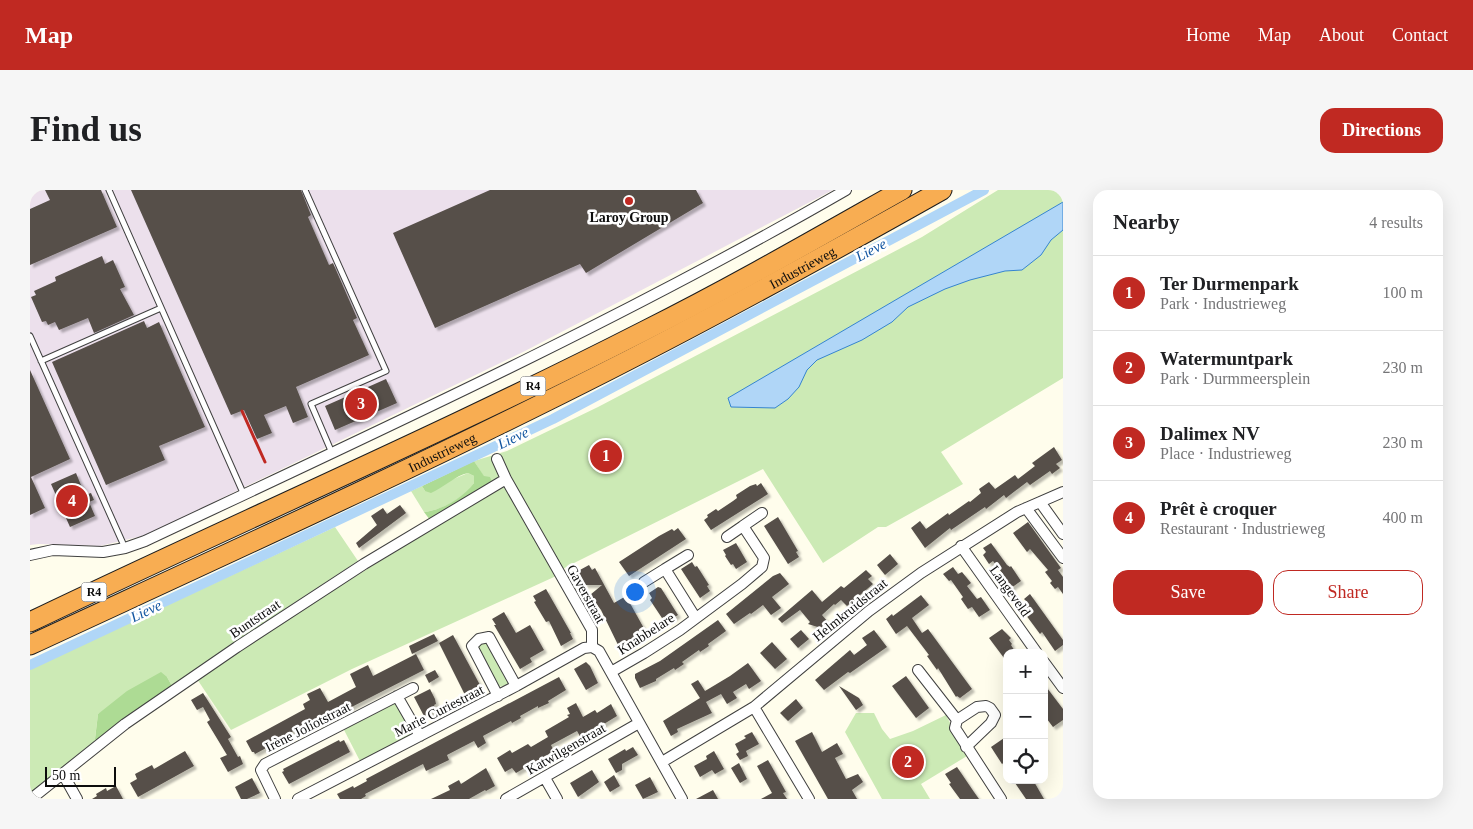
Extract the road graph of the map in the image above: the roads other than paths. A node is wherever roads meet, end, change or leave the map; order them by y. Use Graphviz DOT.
graph roads {
  1 [pos="109,190"];
  2 [pos="305,190"];
  3 [pos="846,190"];
  4 [pos="902,190"];
  5 [pos="942,190"];
  6 [pos="161,308"];
  7 [pos="30,336"];
  8 [pos="41,361"];
  9 [pos="333,454"];
  10 [pos="497,459"];
  11 [pos="506,479"];
  12 [pos="1063,492"];
  13 [pos="244,495"];
  14 [pos="1040,502"];
  15 [pos="1026,508"];
  16 [pos="762,513"];
  17 [pos="743,526"];
  18 [pos="1063,534"];
  19 [pos="727,537"];
  20 [pos="961,546"];
  21 [pos="125,548"];
  22 [pos="30,555"];
  23 [pos="688,555"];
  24 [pos="1063,558"];
  25 [pos="665,569"];
  26 [pos="644,582"];
  27 [pos="695,617"];
  28 [pos="31,619"];
  29 [pos="35,643"];
  30 [pos="592,647"];
  31 [pos="1034,649"];
  32 [pos="1048,667"];
  33 [pos="918,670"];
  34 [pos="611,672"];
  35 [pos="516,686"];
  36 [pos="413,688"];
  37 [pos="1063,688"];
  38 [pos="398,696"];
  39 [pos="498,696"];
  40 [pos="754,708"];
  41 [pos="957,720"];
  42 [pos="639,723"];
  43 [pos="420,736"];
  44 [pos="966,747"];
  45 [pos="662,762"];
  46 [pos="63,774"];
  47 [pos="546,778"];
  48 [pos="31,799"];
  49 [pos="77,799"];
  50 [pos="275,799"];
  51 [pos="298,799"];
  52 [pos="506,799"];
  53 [pos="557,799"];
  54 [pos="682,799"];
  55 [pos="809,799"];
  56 [pos="1001,799"];
  1 -- 6 [label="lane"];
  2 -- 9 [label="lane"];
  3 -- 9 [label="street"];
  4 -- 28 [label="highway, Industrieweg / R4"];
  5 -- 29 [label="highway, Industrieweg / R4"];
  6 -- 8 [label="lane"];
  6 -- 13 [label="lane"];
  7 -- 8 [label="lane"];
  8 -- 21 [label="lane"];
  9 -- 13 [label="street"];
  10 -- 11 [label="street, Gaverstraat"];
  11 -- 30 [label="street, Gaverstraat"];
  11 -- 46 [label="street, Buntstraat"];
  12 -- 14 [label="street, Helmkruidstraat"];
  13 -- 21 [label="street"];
  14 -- 15 [label="street, Helmkruidstraat"];
  14 -- 18 [label="street"];
  15 -- 20 [label="street, Helmkruidstraat"];
  15 -- 24 [label="street"];
  16 -- 17 [label="street"];
  17 -- 19 [label="street"];
  17 -- 27 [label="street, Knabbelare"];
  20 -- 31 [label="street, Langeveld"];
  20 -- 40 [label="street, Helmkruidstraat"];
  21 -- 22 [label="street"];
  23 -- 25 [label="street"];
  25 -- 26 [label="street"];
  25 -- 27 [label="street, Knabbelare"];
  27 -- 34 [label="street, Knabbelare"];
  28 -- 29 [label="street, Industrieweg / R4"];
  30 -- 34 [label="street, Gaverstraat"];
  30 -- 35 [label="street, Marie Curiestraat"];
  32 -- 37 [label="street"];
  33 -- 41 [label="street"];
  34 -- 42 [label="street, Gaverstraat"];
  35 -- 39 [label="street, Marie Curiestraat"];
  35 -- 39 [label="street"];
  36 -- 38 [label="street, Irène Joliotstraat"];
  38 -- 43 [label="street"];
  38 -- 50 [label="street, Irène Joliotstraat"];
  39 -- 43 [label="street, Marie Curiestraat"];
  40 -- 45 [label="street, Helmkruidstraat"];
  40 -- 55 [label="street"];
  41 -- 44 [label="street"];
  41 -- 44 [label="street"];
  42 -- 45 [label="street, Gaverstraat"];
  42 -- 47 [label="street, Katwilgenstraat"];
  43 -- 51 [label="street, Marie Curiestraat"];
  44 -- 56 [label="street"];
  45 -- 54 [label="street, Gaverstraat"];
  46 -- 48 [label="street, Buntstraat"];
  46 -- 49 [label="street"];
  47 -- 52 [label="street, Katwilgenstraat"];
  47 -- 53 [label="street"];
}
